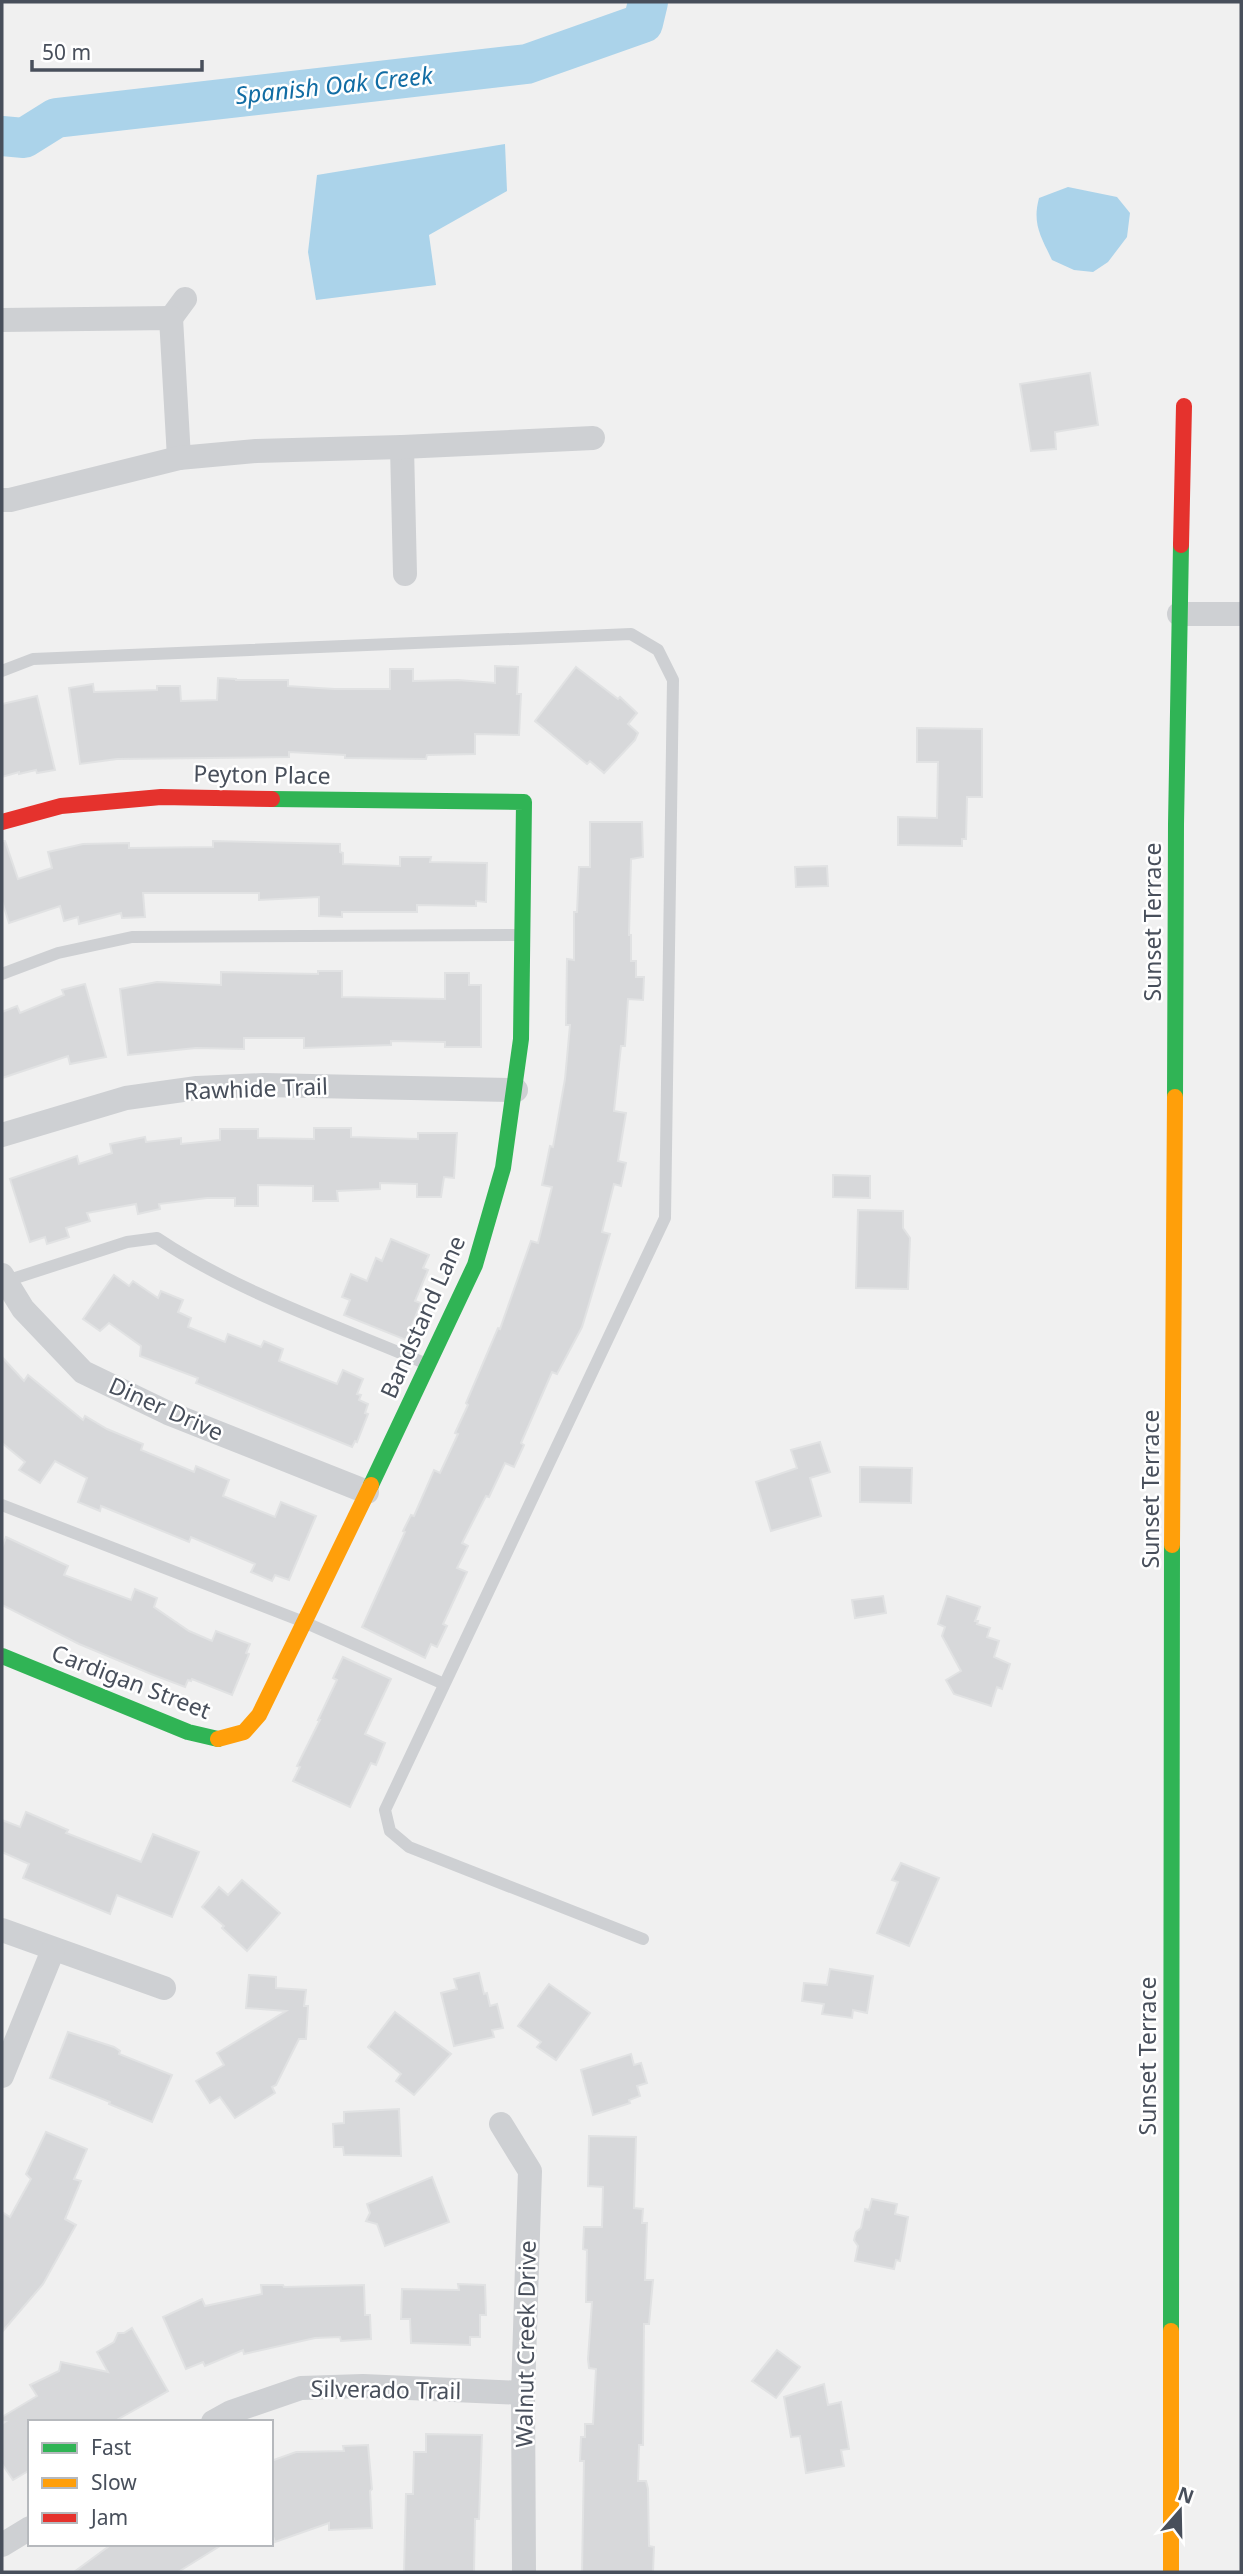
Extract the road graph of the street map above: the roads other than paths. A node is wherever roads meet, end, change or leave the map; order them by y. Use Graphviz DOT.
graph roads {
  1 [pos="2,320"];
  2 [pos="1184,406"];
  3 [pos="593,438"];
  4 [pos="402,447"];
  5 [pos="179,458"];
  6 [pos="2,500"];
  7 [pos="405,574"];
  8 [pos="1179,614"];
  9 [pos="1241,614"];
  10 [pos="2,671"];
  11 [pos="524,802"];
  12 [pos="2,822"];
  13 [pos="522,935"];
  14 [pos="2,974"];
  15 [pos="516,1090"];
  16 [pos="2,1135"];
  17 [pos="4,1278"];
  18 [pos="429,1365"];
  19 [pos="367,1492"];
  20 [pos="2,1505"];
  21 [pos="304,1622"];
  22 [pos="2,1656"];
  23 [pos="444,1684"];
  24 [pos="244,1732"];
  25 [pos="2,1930"];
  26 [pos="643,1939"];
  27 [pos="53,1950"];
  28 [pos="164,1988"];
  29 [pos="2,2076"];
  30 [pos="501,2124"];
  31 [pos="523,2393"];
  32 [pos="217,2420"];
  33 [pos="28,2529"];
  34 [pos="2,2545"];
  35 [pos="524,2572"];
  36 [pos="1171,2572"];
  1 -- 5 [label="street"];
  2 -- 8 [label="street, Sunset Terrace"];
  3 -- 4 [label="street"];
  4 -- 5 [label="street"];
  4 -- 7 [label="street"];
  5 -- 6 [label="street"];
  8 -- 9 [label="street"];
  8 -- 36 [label="street, Sunset Terrace"];
  10 -- 23 [label="lane"];
  11 -- 12 [label="street, Peyton Place"];
  11 -- 13 [label="street, Bandstand Lane"];
  13 -- 14 [label="lane"];
  13 -- 15 [label="street, Bandstand Lane"];
  15 -- 16 [label="street, Rawhide Trail"];
  15 -- 18 [label="street, Bandstand Lane"];
  17 -- 18 [label="lane"];
  17 -- 19 [label="street, Diner Drive"];
  18 -- 19 [label="street, Bandstand Lane"];
  19 -- 21 [label="street, Bandstand Lane"];
  20 -- 21 [label="lane"];
  21 -- 23 [label="lane"];
  21 -- 24 [label="street, Bandstand Lane"];
  22 -- 24 [label="street, Cardigan Street"];
  23 -- 26 [label="lane"];
  25 -- 27 [label="street"];
  27 -- 28 [label="street"];
  27 -- 29 [label="street"];
  30 -- 31 [label="street, Walnut Creek Drive"];
  31 -- 32 [label="street, Silverado Trail"];
  31 -- 35 [label="street, Walnut Creek Drive"];
  33 -- 34 [label="street"];
}
